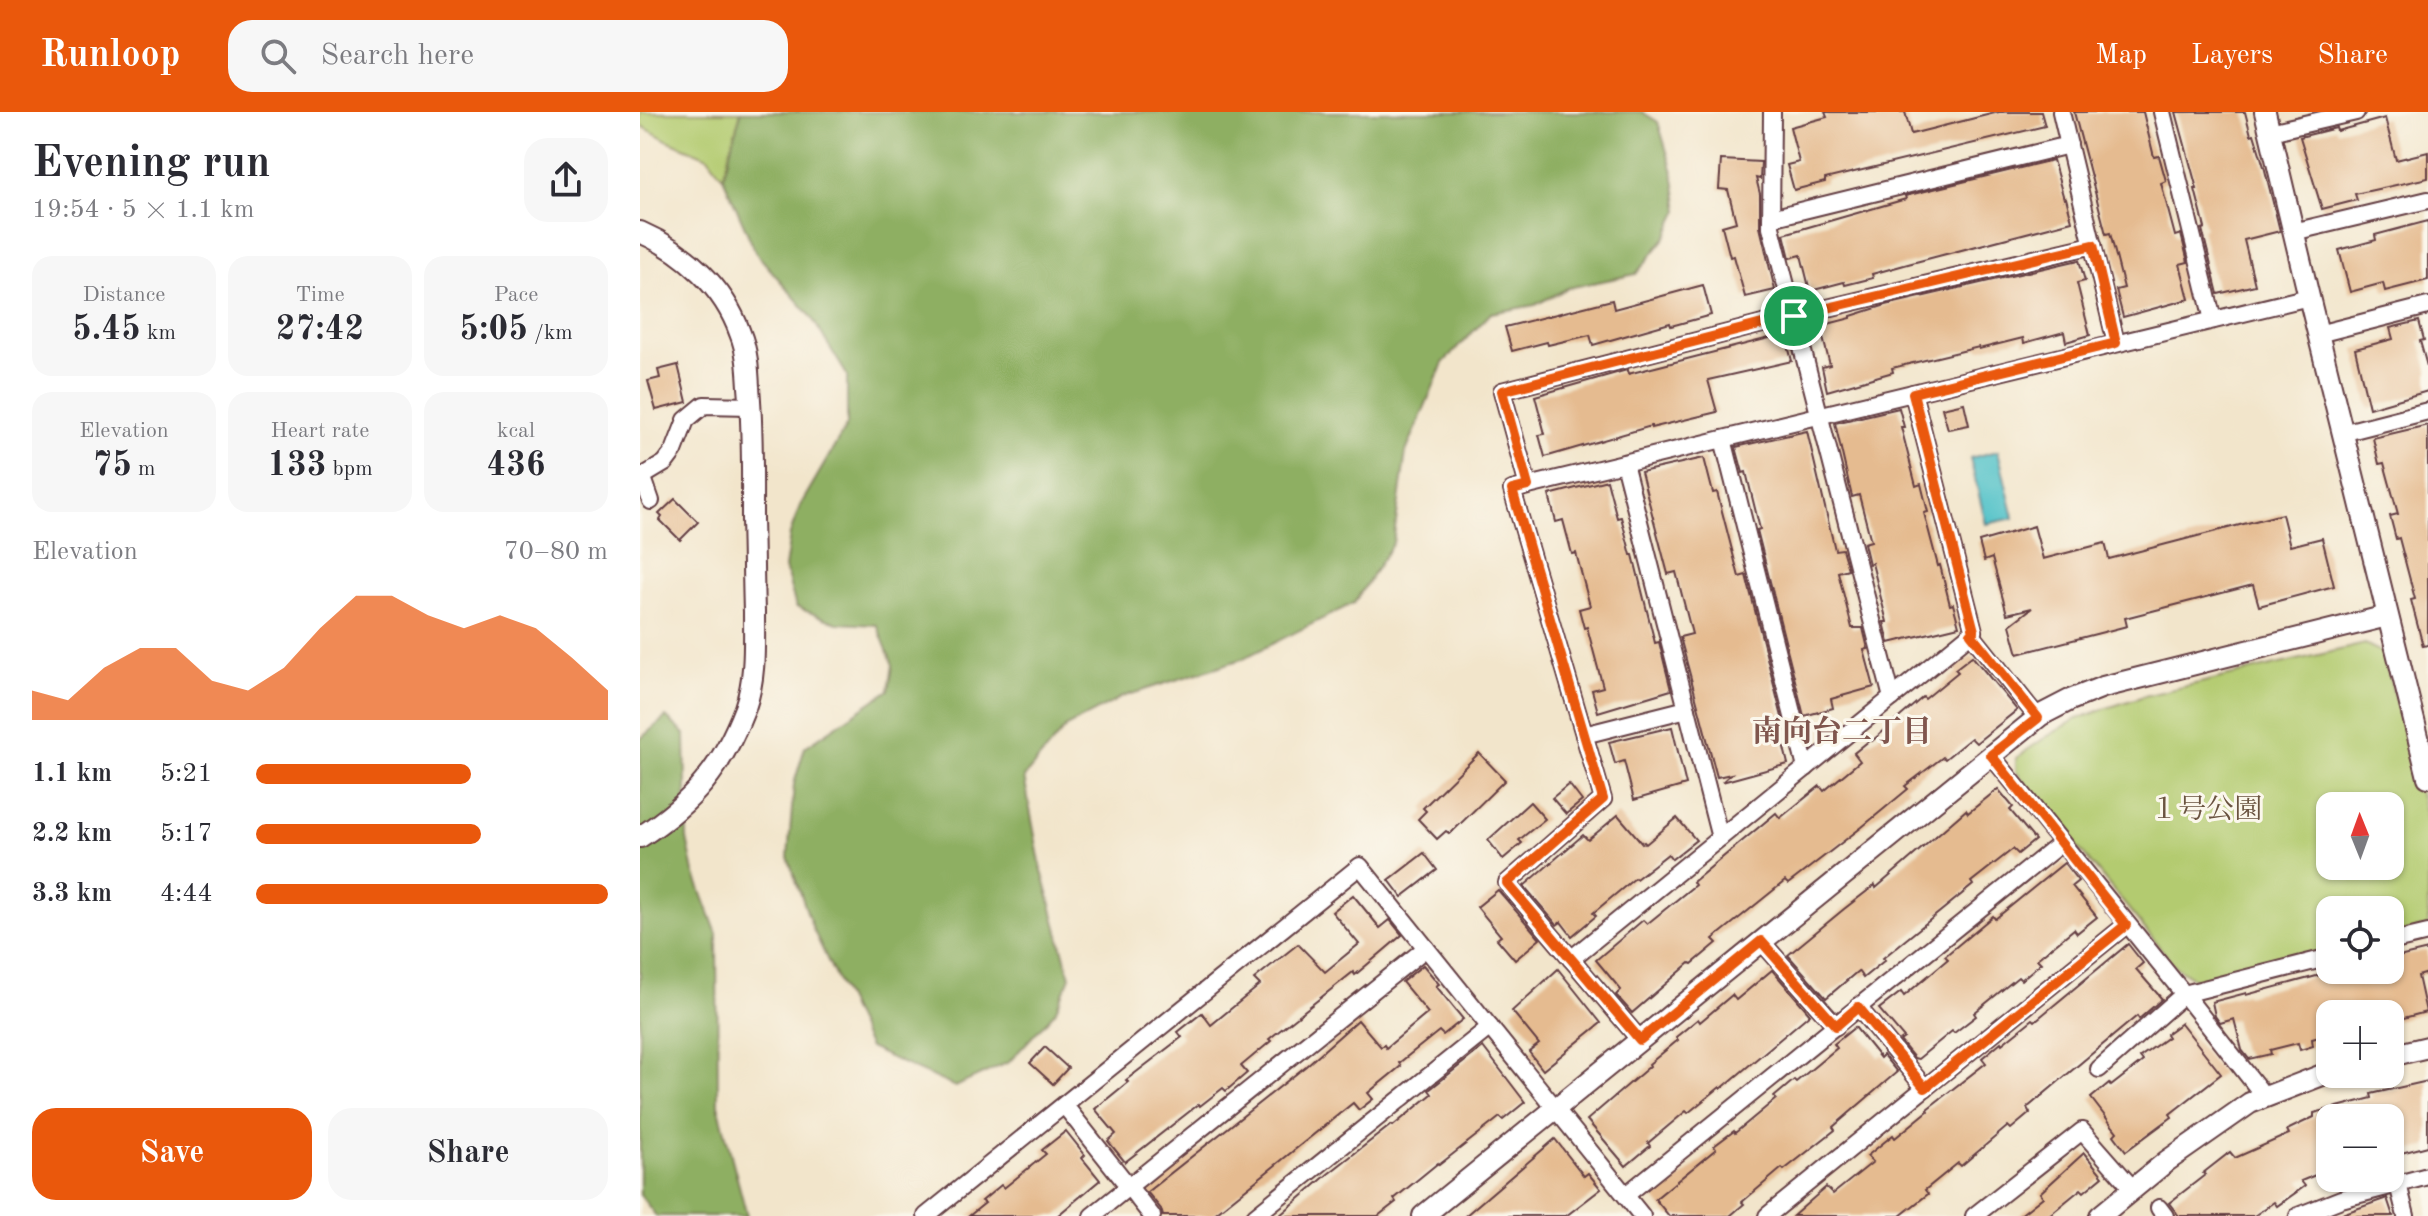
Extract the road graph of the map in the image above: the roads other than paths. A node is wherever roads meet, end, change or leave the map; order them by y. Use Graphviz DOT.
graph roads {
  1 [pos="1774,112"];
  2 [pos="2061,112"];
  3 [pos="2162,112"];
  4 [pos="2356,112"];
  5 [pos="2268,122"];
  6 [pos="2069,145"];
  7 [pos="2428,200"];
  8 [pos="1771,218"];
  9 [pos="640,232"];
  10 [pos="2293,232"];
  11 [pos="2093,245"];
  12 [pos="2309,297"];
  13 [pos="2428,306"];
  14 [pos="1794,316"];
  15 [pos="2213,320"];
  16 [pos="2318,334"];
  17 [pos="2116,343"];
  18 [pos="1913,393"];
  19 [pos="751,406"];
  20 [pos="2428,411"];
  21 [pos="1820,416"];
  22 [pos="2342,433"];
  23 [pos="1723,439"];
  24 [pos="1624,463"];
  25 [pos="641,478"];
  26 [pos="1528,486"];
  27 [pos="651,501"];
  28 [pos="2387,616"];
  29 [pos="1971,634"];
  30 [pos="1892,698"];
  31 [pos="1687,709"];
  32 [pos="2038,718"];
  33 [pos="2422,724"];
  34 [pos="1584,735"];
  35 [pos="1991,755"];
  36 [pos="1806,768"];
  37 [pos="2428,777"];
  38 [pos="640,837"];
  39 [pos="1720,838"];
  40 [pos="2061,843"];
  41 [pos="2126,925"];
  42 [pos="2428,933"];
  43 [pos="2404,939"];
  44 [pos="1761,941"];
  45 [pos="1426,948"];
  46 [pos="1571,959"];
  47 [pos="2316,961"];
  48 [pos="2184,994"];
  49 [pos="1858,1007"];
  50 [pos="1836,1026"];
  51 [pos="1490,1027"];
  52 [pos="1640,1040"];
  53 [pos="2428,1047"];
  54 [pos="2404,1053"];
  55 [pos="2099,1069"];
  56 [pos="2316,1077"];
  57 [pos="1925,1088"];
  58 [pos="2265,1097"];
  59 [pos="1065,1106"];
  60 [pos="1555,1108"];
  61 [pos="2428,1176"];
  62 [pos="2404,1182"];
  63 [pos="1129,1187"];
  64 [pos="2133,1189"];
  65 [pos="2368,1192"];
  66 [pos="2400,1192"];
  67 [pos="1626,1195"];
  68 [pos="926,1216"];
  69 [pos="1092,1216"];
  70 [pos="1152,1216"];
  71 [pos="1255,1216"];
  72 [pos="1423,1216"];
  73 [pos="1642,1216"];
  74 [pos="1767,1216"];
  75 [pos="1974,1216"];
  76 [pos="2100,1216"];
  77 [pos="2298,1216"];
  78 [pos="2406,1216"];
  1 -- 8 [label="street"];
  2 -- 6 [label="street"];
  3 -- 15 [label="street"];
  4 -- 5 [label="street"];
  5 -- 10 [label="street"];
  6 -- 8 [label="street"];
  6 -- 11 [label="street"];
  7 -- 10 [label="street"];
  8 -- 14 [label="street"];
  9 -- 19 [label="street"];
  10 -- 12 [label="street"];
  11 -- 14 [label="street"];
  11 -- 17 [label="street"];
  12 -- 15 [label="street"];
  12 -- 16 [label="street"];
  13 -- 16 [label="street"];
  14 -- 21 [label="street"];
  14 -- 26 [label="street"];
  15 -- 17 [label="street"];
  16 -- 22 [label="street"];
  17 -- 18 [label="street"];
  18 -- 21 [label="street"];
  18 -- 29 [label="street"];
  19 -- 25 [label="street"];
  19 -- 38 [label="street"];
  20 -- 22 [label="street"];
  21 -- 23 [label="street"];
  21 -- 30 [label="street"];
  22 -- 28 [label="street"];
  23 -- 24 [label="street"];
  23 -- 36 [label="street"];
  24 -- 26 [label="street"];
  24 -- 31 [label="street"];
  25 -- 27 [label="street"];
  26 -- 34 [label="street"];
  28 -- 32 [label="street"];
  28 -- 33 [label="street"];
  29 -- 30 [label="street"];
  29 -- 32 [label="street"];
  30 -- 36 [label="street"];
  31 -- 34 [label="street"];
  31 -- 39 [label="street"];
  32 -- 35 [label="street"];
  33 -- 37 [label="street"];
  34 -- 46 [label="street"];
  35 -- 40 [label="street"];
  35 -- 44 [label="street"];
  36 -- 39 [label="street"];
  39 -- 46 [label="street"];
  40 -- 41 [label="street"];
  40 -- 49 [label="street"];
  41 -- 48 [label="street"];
  41 -- 57 [label="street"];
  42 -- 43 [label="street"];
  44 -- 50 [label="street"];
  44 -- 52 [label="street"];
  45 -- 51 [label="street"];
  45 -- 59 [label="street"];
  45 -- 63 [label="street"];
  46 -- 52 [label="street"];
  47 -- 48 [label="street"];
  48 -- 55 [label="street"];
  48 -- 58 [label="street"];
  49 -- 50 [label="street"];
  49 -- 57 [label="street"];
  50 -- 67 [label="street"];
  51 -- 60 [label="street"];
  51 -- 71 [label="street"];
  52 -- 60 [label="street"];
  53 -- 54 [label="street"];
  56 -- 58 [label="street"];
  57 -- 74 [label="street"];
  58 -- 64 [label="street"];
  59 -- 63 [label="street"];
  59 -- 68 [label="street"];
  60 -- 67 [label="street"];
  60 -- 72 [label="street"];
  61 -- 62 [label="street"];
  63 -- 69 [label="street"];
  63 -- 70 [label="street"];
  64 -- 75 [label="street"];
  64 -- 76 [label="street"];
  65 -- 77 [label="street"];
  66 -- 78 [label="street"];
  67 -- 73 [label="street"];
}
